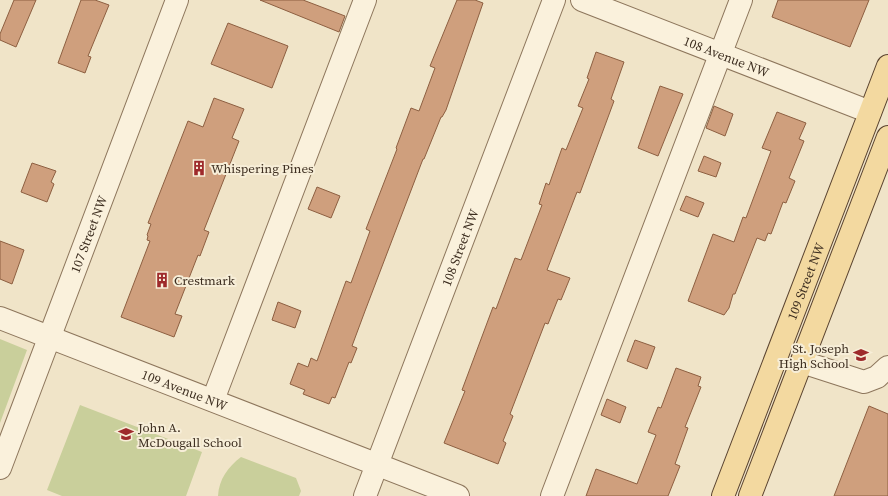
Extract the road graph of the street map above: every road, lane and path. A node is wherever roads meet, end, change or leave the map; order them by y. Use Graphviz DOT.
graph roads {
  1 [pos="177,0"];
  2 [pos="365,0"];
  3 [pos="554,0"];
  4 [pos="582,0"];
  5 [pos="741,0"];
  6 [pos="720,54"];
  7 [pos="888,66"];
  8 [pos="870,112"];
  9 [pos="888,137"];
  10 [pos="0,318"];
  11 [pos="49,337"];
  12 [pos="802,362"];
  13 [pos="888,367"];
  14 [pos="212,400"];
  15 [pos="378,464"];
  16 [pos="0,468"];
  17 [pos="365,496"];
  18 [pos="458,496"];
  19 [pos="552,496"];
  20 [pos="723,496"];
  21 [pos="750,496"];
  1 -- 11 [label="street, 107 Street NW"];
  2 -- 14 [label="street"];
  3 -- 15 [label="street, 108 Street NW"];
  4 -- 6 [label="street, 108 Avenue NW"];
  5 -- 6 [label="street"];
  6 -- 8 [label="street, 108 Avenue NW"];
  6 -- 19 [label="street"];
  7 -- 8 [label="main road, 109 Street NW"];
  8 -- 20 [label="main road, 109 Street NW"];
  9 -- 12 [label="main road, 109 Street NW"];
  10 -- 11 [label="street, 109 Avenue NW"];
  11 -- 14 [label="street, 109 Avenue NW"];
  11 -- 16 [label="street, 107 Street NW"];
  12 -- 13 [label="street"];
  12 -- 21 [label="main road, 109 Street NW"];
  14 -- 15 [label="street, 109 Avenue NW"];
  15 -- 17 [label="street, 108 Street NW"];
  15 -- 18 [label="street, 109 Avenue NW"];
}
